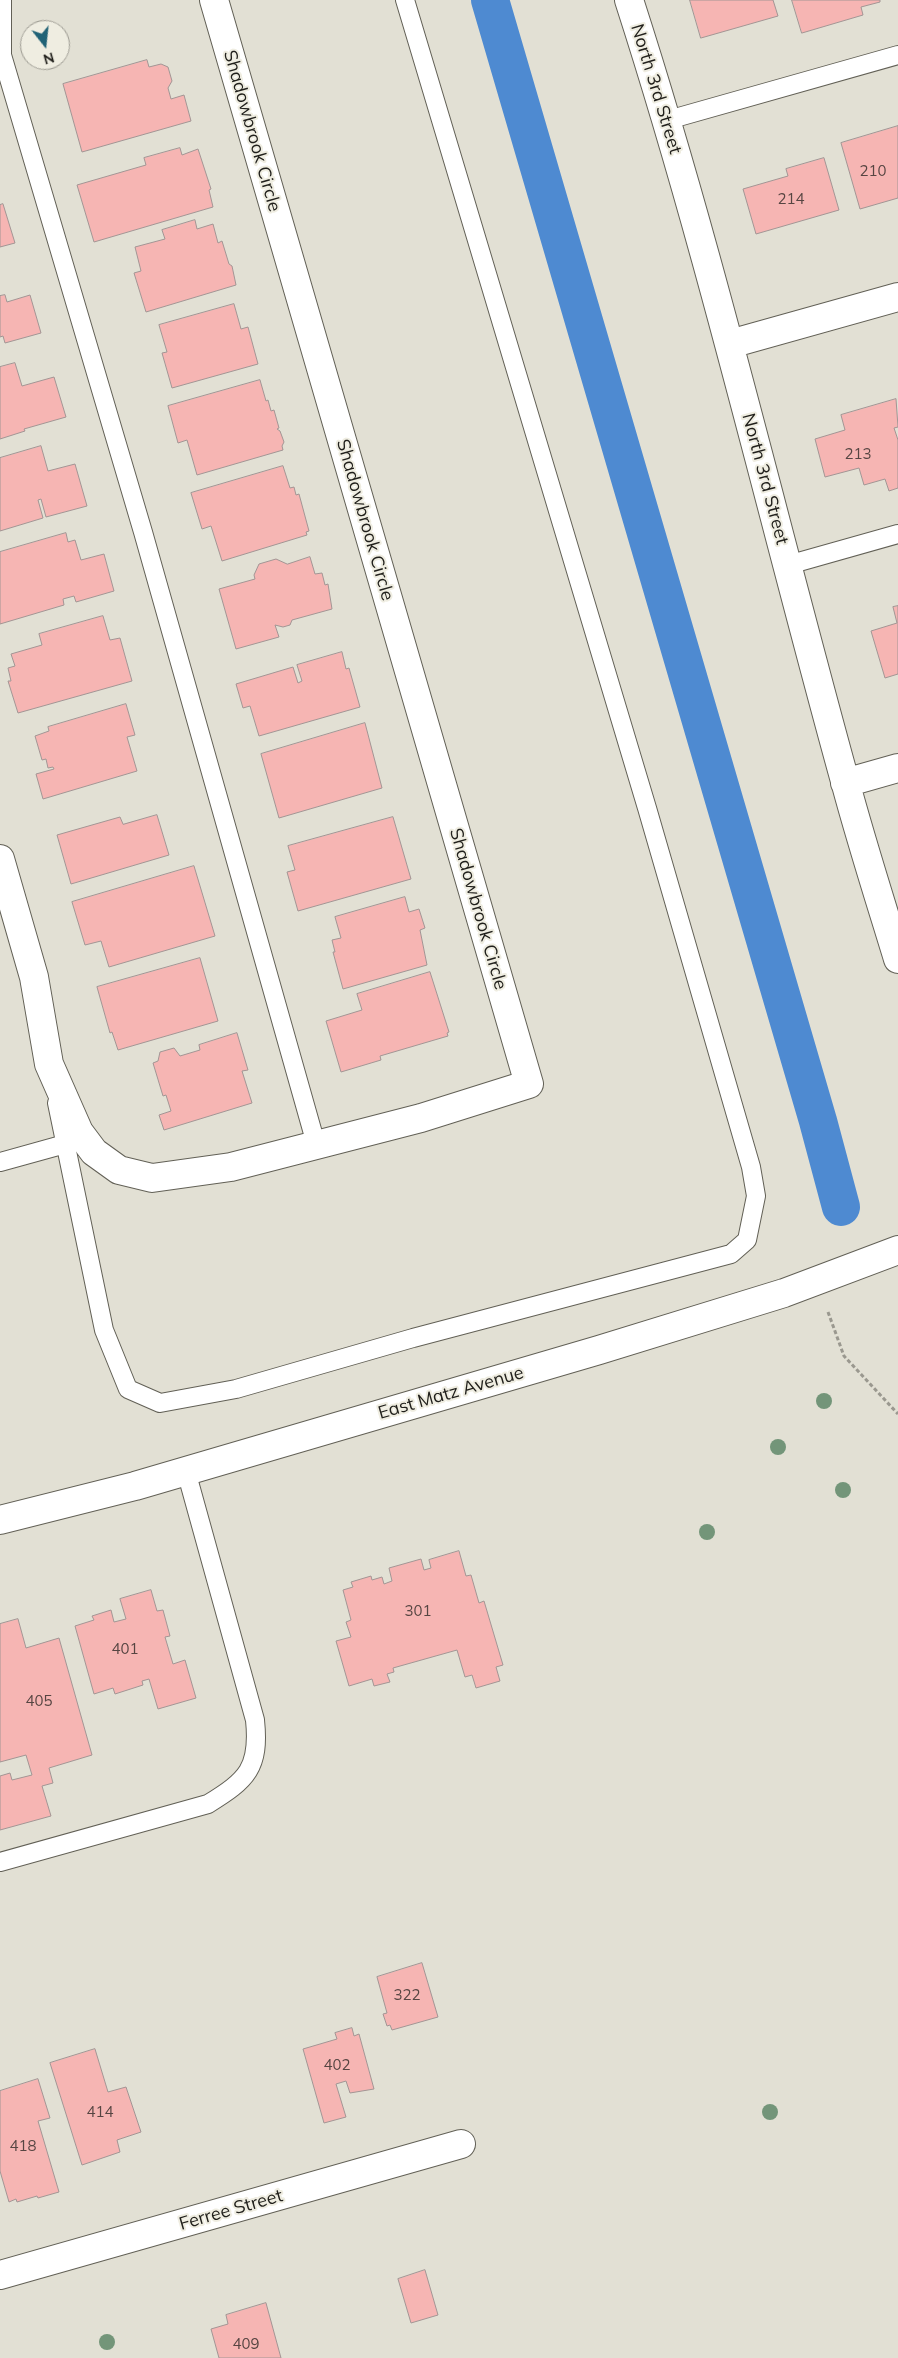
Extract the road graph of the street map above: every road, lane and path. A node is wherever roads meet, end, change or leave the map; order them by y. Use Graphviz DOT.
graph roads {
  1 [pos="2,0"];
  2 [pos="214,0"];
  3 [pos="405,0"];
  4 [pos="628,0"];
  5 [pos="898,55"];
  6 [pos="668,120"];
  7 [pos="898,297"];
  8 [pos="730,344"];
  9 [pos="898,534"];
  10 [pos="788,565"];
  11 [pos="898,768"];
  12 [pos="845,783"];
  13 [pos="0,859"];
  14 [pos="7,913"];
  15 [pos="898,959"];
  16 [pos="75,1141"];
  17 [pos="316,1144"];
  18 [pos="0,1162"];
  19 [pos="898,1250"];
  20 [pos="817,1280"];
  21 [pos="898,1414"];
  22 [pos="186,1471"];
  23 [pos="0,1520"];
  24 [pos="0,1862"];
  25 [pos="461,2144"];
  26 [pos="0,2275"];
  1 -- 17 [label="lane"];
  2 -- 17 [label="street, Shadowbrook Circle"];
  3 -- 16 [label="lane"];
  4 -- 6 [label="street, North 3rd Street"];
  5 -- 6 [label="lane"];
  6 -- 8 [label="street, North 3rd Street"];
  7 -- 8 [label="street"];
  8 -- 10 [label="street, North 3rd Street"];
  9 -- 10 [label="lane"];
  10 -- 12 [label="street, North 3rd Street"];
  11 -- 12 [label="street"];
  12 -- 15 [label="street, North 3rd Street"];
  13 -- 14 [label="street, Shadowbrook Circle"];
  14 -- 16 [label="street, Shadowbrook Circle"];
  16 -- 17 [label="street, Shadowbrook Circle"];
  16 -- 18 [label="lane"];
  19 -- 20 [label="street, East Matz Avenue"];
  20 -- 21 [label="path"];
  20 -- 22 [label="street, East Matz Avenue"];
  22 -- 23 [label="street, East Matz Avenue"];
  22 -- 24 [label="lane"];
  25 -- 26 [label="street, Ferree Street"];
}
